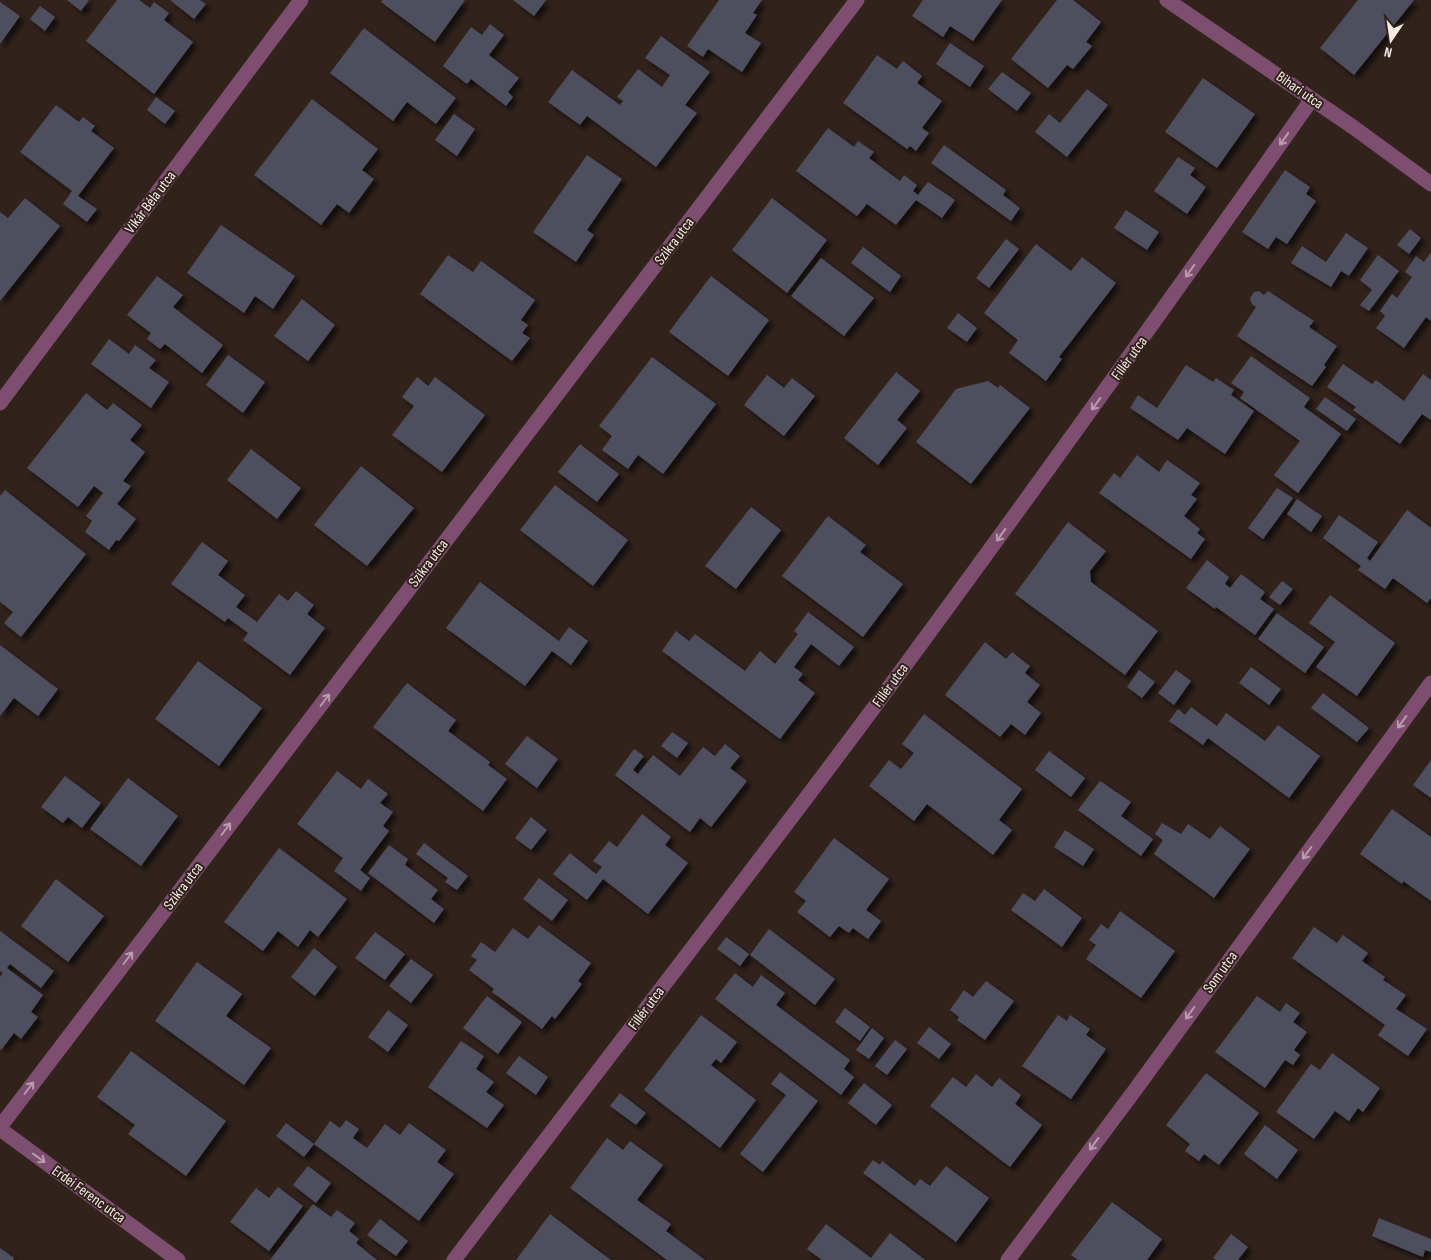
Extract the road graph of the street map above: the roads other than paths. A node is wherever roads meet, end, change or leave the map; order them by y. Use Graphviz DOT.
graph roads {
  1 [pos="301,0"];
  2 [pos="857,0"];
  3 [pos="1167,0"];
  4 [pos="1312,99"];
  5 [pos="1431,184"];
  6 [pos="0,403"];
  7 [pos="1431,683"];
  8 [pos="0,1128"];
  9 [pos="178,1260"];
  10 [pos="454,1260"];
  11 [pos="1008,1260"];
  1 -- 6 [label="street, Vikár Béla utca"];
  8 -- 2 [label="street, Szikra utca, one-way"];
  3 -- 4 [label="street, Bihari utca"];
  4 -- 5 [label="street, Bihari utca"];
  4 -- 10 [label="street, Fillér utca, one-way"];
  7 -- 11 [label="street, Som utca, one-way"];
  8 -- 9 [label="street, Erdei Ferenc utca, one-way"];
}
